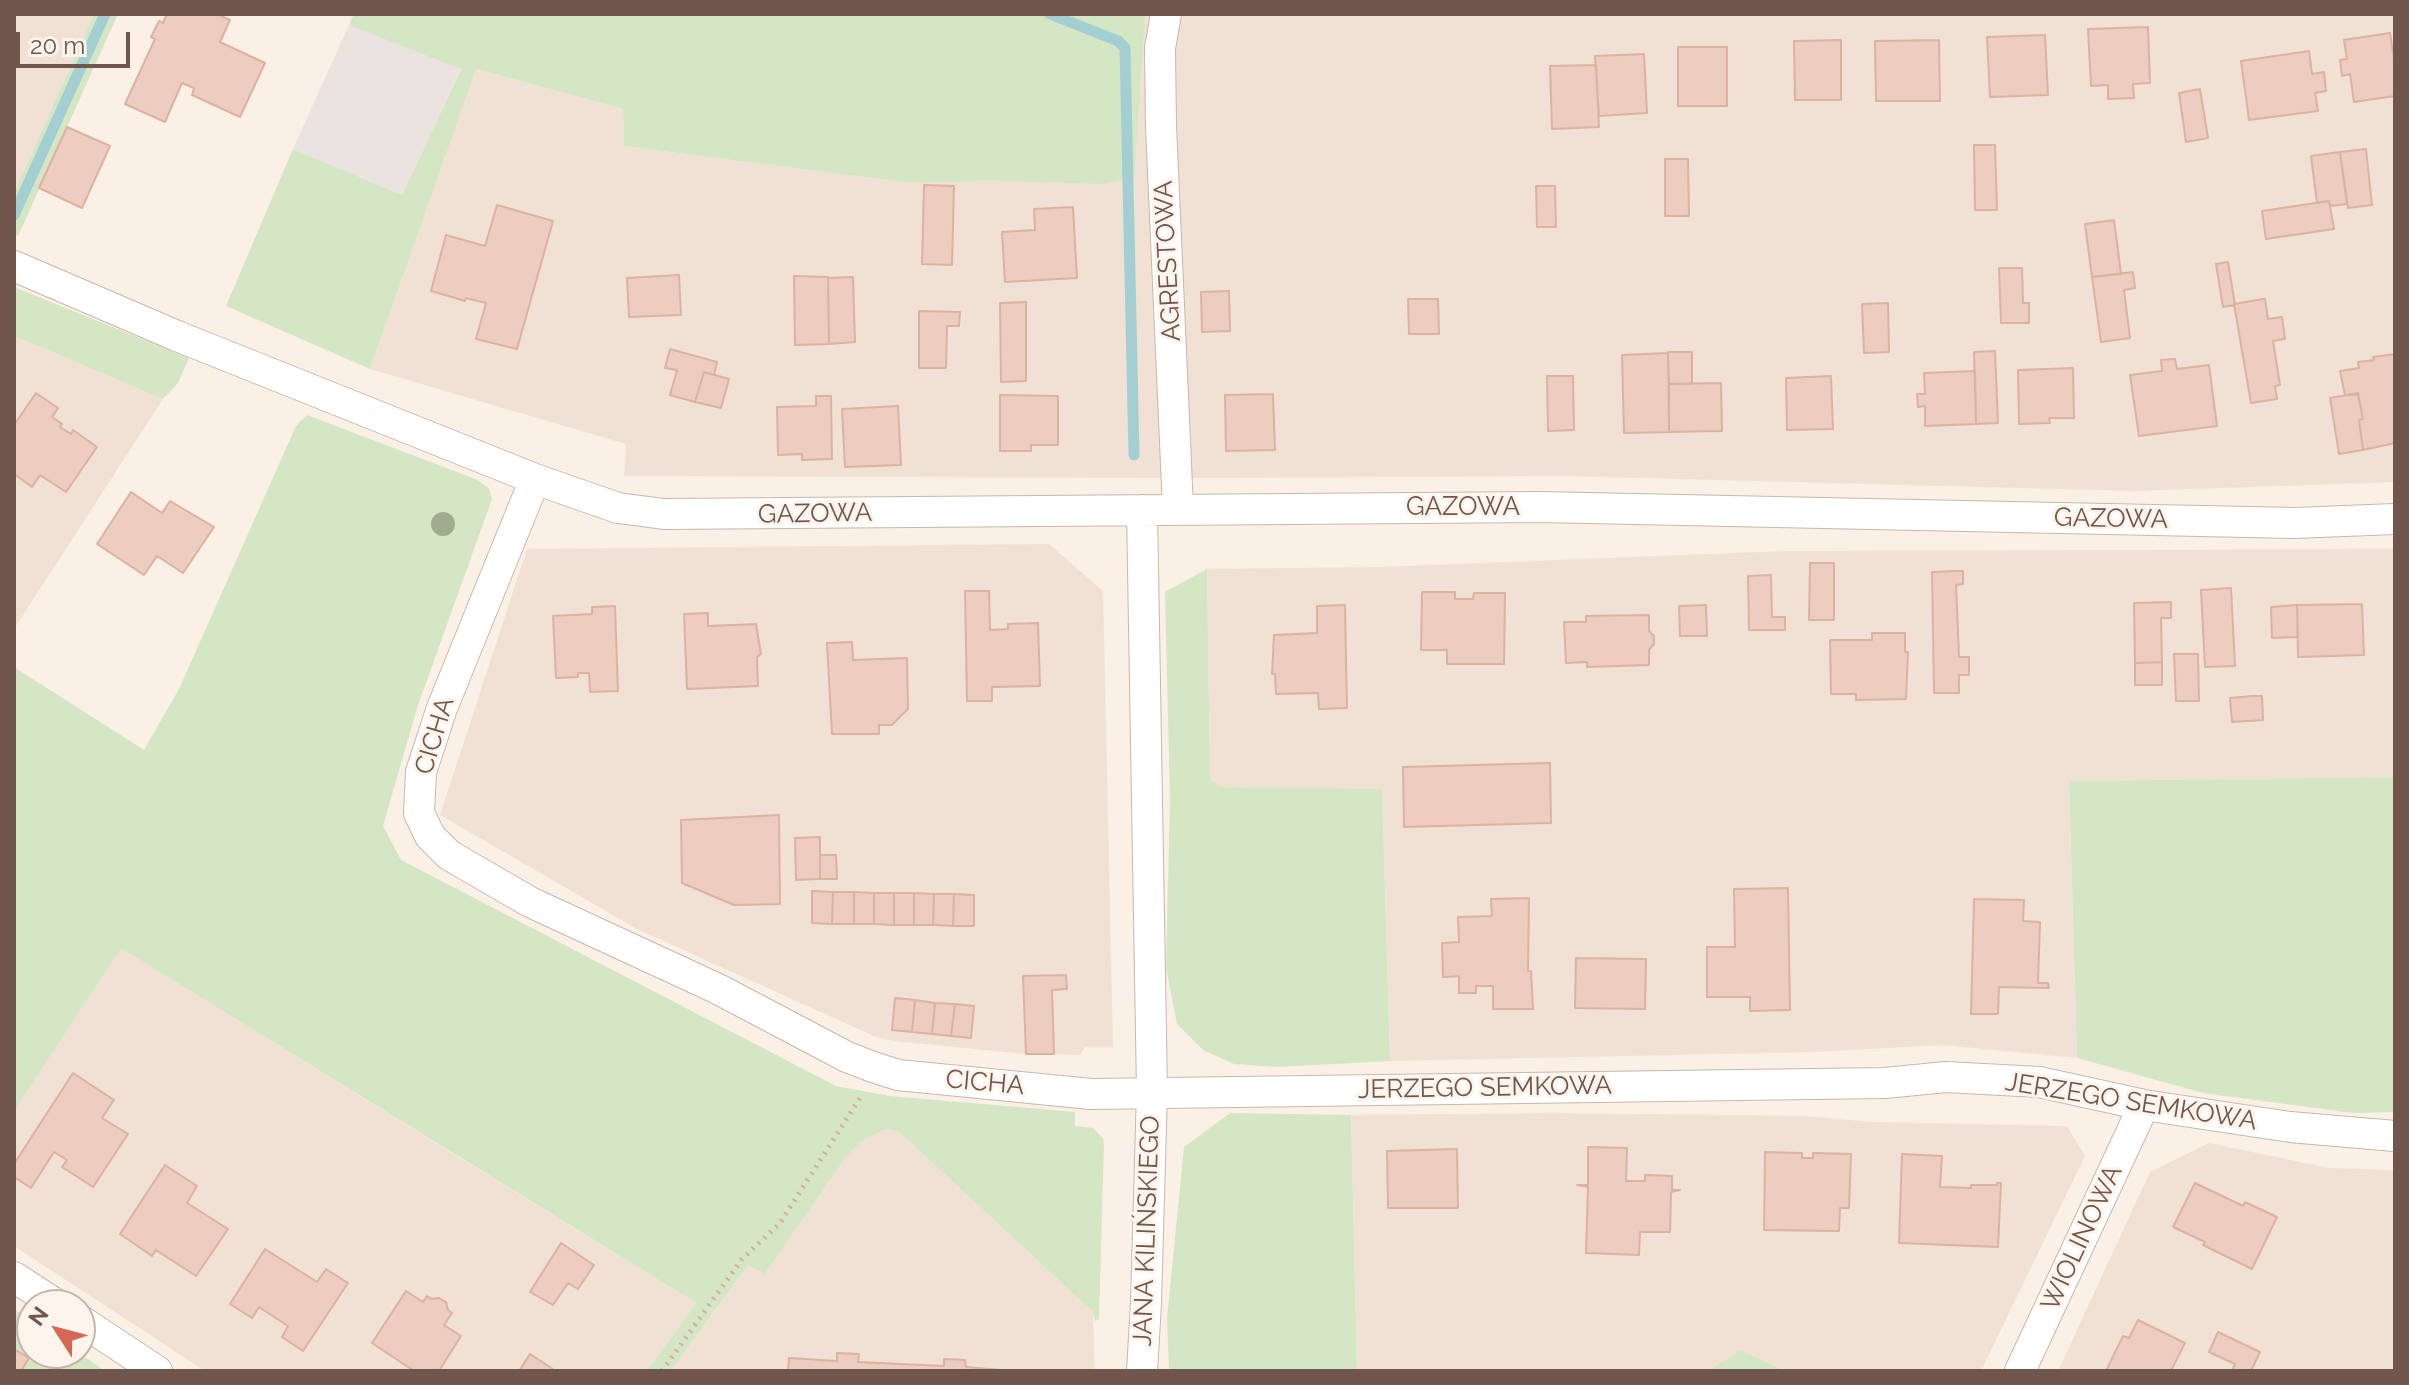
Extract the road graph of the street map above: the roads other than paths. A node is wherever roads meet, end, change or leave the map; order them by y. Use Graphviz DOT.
graph roads {
  1 [pos="1166,14"];
  2 [pos="14,266"];
  3 [pos="535,479"];
  4 [pos="1178,509"];
  5 [pos="1142,510"];
  6 [pos="2395,519"];
  7 [pos="1152,1091"];
  8 [pos="2144,1105"];
  9 [pos="2395,1136"];
  10 [pos="14,1277"];
  11 [pos="32,1289"];
  12 [pos="96,1331"];
  13 [pos="157,1371"];
  14 [pos="1142,1371"];
  15 [pos="2020,1371"];
  1 -- 4 [label="street, AGRESTOWA"];
  2 -- 3 [label="street"];
  3 -- 5 [label="street, GAZOWA"];
  3 -- 7 [label="street, CICHA"];
  4 -- 5 [label="street, GAZOWA"];
  4 -- 6 [label="street, GAZOWA"];
  5 -- 7 [label="street"];
  7 -- 8 [label="street, JERZEGO SEMKOWA"];
  7 -- 14 [label="street, JANA KILIŃSKIEGO"];
  8 -- 9 [label="street, JERZEGO SEMKOWA"];
  8 -- 15 [label="street, WIOLINOWA"];
  10 -- 11 [label="street"];
  12 -- 13 [label="street"];
}
